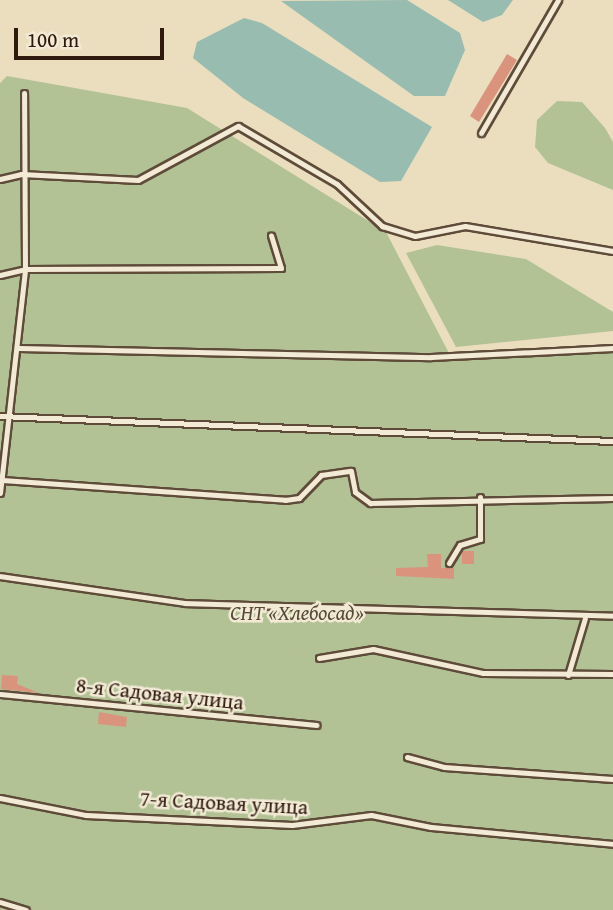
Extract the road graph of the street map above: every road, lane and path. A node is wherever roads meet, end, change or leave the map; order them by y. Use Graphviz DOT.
graph roads {
  1 [pos="558,0"];
  2 [pos="23,93"];
  3 [pos="481,133"];
  4 [pos="21,174"];
  5 [pos="0,179"];
  6 [pos="271,235"];
  7 [pos="613,251"];
  8 [pos="25,269"];
  9 [pos="0,275"];
  10 [pos="19,348"];
  11 [pos="613,348"];
  12 [pos="0,416"];
  13 [pos="11,417"];
  14 [pos="613,442"];
  15 [pos="2,480"];
  16 [pos="0,493"];
  17 [pos="480,497"];
  18 [pos="613,498"];
  19 [pos="449,563"];
  20 [pos="0,576"];
  21 [pos="613,616"];
  22 [pos="585,618"];
  23 [pos="319,658"];
  24 [pos="613,674"];
  25 [pos="568,675"];
  26 [pos="0,694"];
  27 [pos="316,725"];
  28 [pos="407,757"];
  29 [pos="613,779"];
  30 [pos="0,798"];
  31 [pos="613,844"];
  32 [pos="0,902"];
  33 [pos="26,910"];
  1 -- 3 [label="lane"];
  2 -- 4 [label="lane"];
  4 -- 5 [label="lane"];
  4 -- 7 [label="lane"];
  4 -- 8 [label="lane"];
  6 -- 8 [label="lane"];
  8 -- 9 [label="lane"];
  8 -- 10 [label="lane"];
  10 -- 11 [label="lane"];
  10 -- 13 [label="lane"];
  12 -- 13 [label="lane"];
  13 -- 14 [label="lane"];
  13 -- 15 [label="lane"];
  15 -- 16 [label="lane"];
  15 -- 17 [label="lane"];
  17 -- 18 [label="lane"];
  17 -- 19 [label="lane"];
  20 -- 22 [label="lane"];
  21 -- 22 [label="lane"];
  22 -- 25 [label="lane"];
  23 -- 25 [label="lane"];
  24 -- 25 [label="lane"];
  26 -- 27 [label="lane, 8-я Садовая улица"];
  28 -- 29 [label="lane"];
  30 -- 31 [label="lane, 7-я Садовая улица"];
  32 -- 33 [label="lane"];
}
